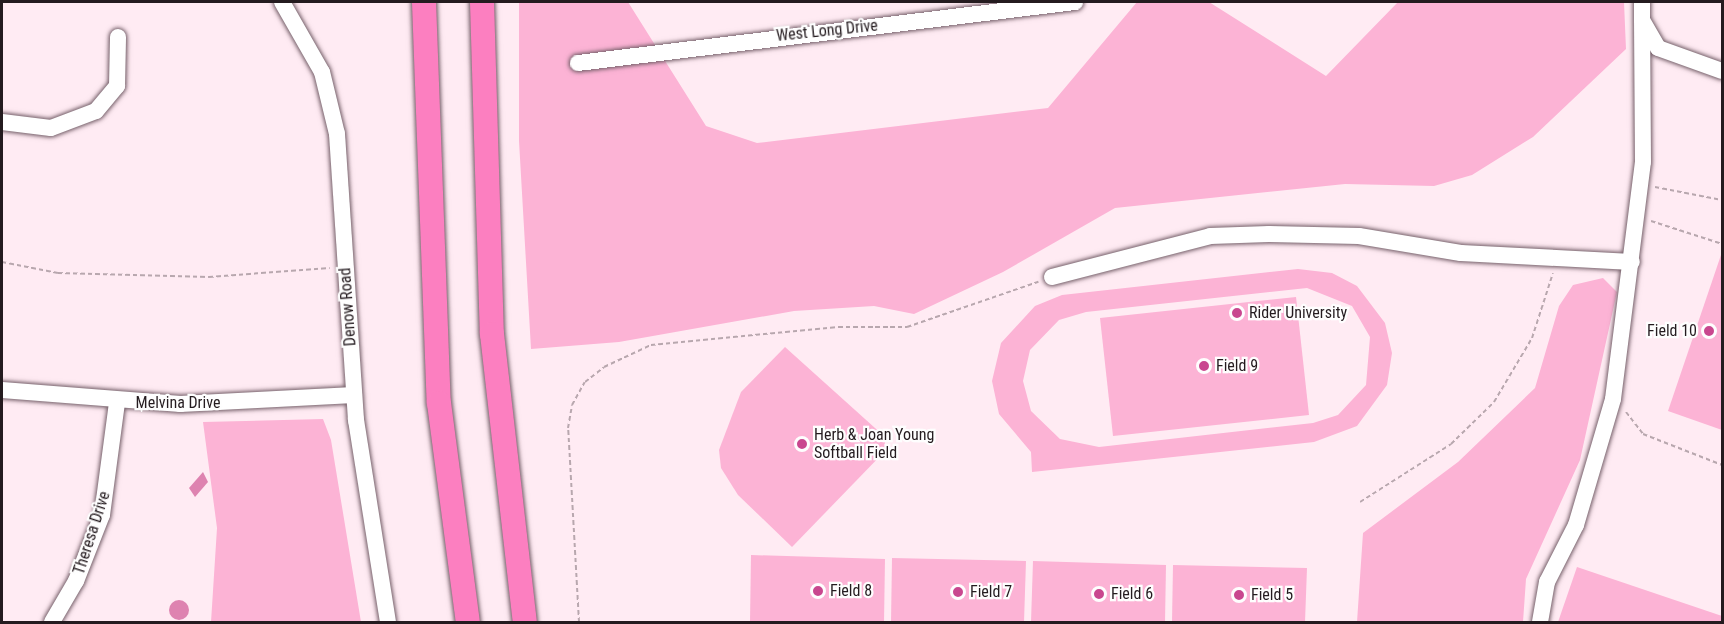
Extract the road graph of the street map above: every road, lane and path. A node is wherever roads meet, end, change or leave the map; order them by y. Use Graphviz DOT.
graph roads {
  1 [pos="282,2"];
  2 [pos="424,2"];
  3 [pos="482,2"];
  4 [pos="1075,2"];
  5 [pos="1642,2"];
  6 [pos="1021,5"];
  7 [pos="1642,20"];
  8 [pos="118,37"];
  9 [pos="578,63"];
  10 [pos="1722,71"];
  11 [pos="2,122"];
  12 [pos="1641,184"];
  13 [pos="1722,200"];
  14 [pos="1646,219"];
  15 [pos="1722,243"];
  16 [pos="1555,258"];
  17 [pos="2,262"];
  18 [pos="1632,262"];
  19 [pos="345,267"];
  20 [pos="1052,277"];
  21 [pos="2,390"];
  22 [pos="354,395"];
  23 [pos="117,402"];
  24 [pos="1623,406"];
  25 [pos="1722,465"];
  26 [pos="1360,502"];
  27 [pos="52,622"];
  28 [pos="388,622"];
  29 [pos="468,622"];
  30 [pos="525,622"];
  31 [pos="579,622"];
  32 [pos="1540,622"];
  1 -- 19 [label="street, Denow Road"];
  2 -- 29 [label="highway"];
  3 -- 30 [label="highway"];
  4 -- 6 [label="street, West Long Drive"];
  5 -- 7 [label="street"];
  6 -- 9 [label="street, West Long Drive"];
  7 -- 10 [label="street"];
  7 -- 12 [label="street"];
  8 -- 11 [label="street"];
  12 -- 13 [label="path"];
  12 -- 18 [label="street"];
  14 -- 15 [label="path"];
  16 -- 18 [label="street"];
  16 -- 20 [label="street"];
  16 -- 26 [label="path"];
  17 -- 19 [label="path"];
  18 -- 32 [label="street"];
  19 -- 22 [label="street, Denow Road"];
  20 -- 31 [label="path"];
  21 -- 23 [label="street, Melvina Drive"];
  22 -- 23 [label="street, Melvina Drive"];
  22 -- 28 [label="street, Denow Road"];
  23 -- 27 [label="street, Theresa Drive"];
  24 -- 25 [label="path"];
}
